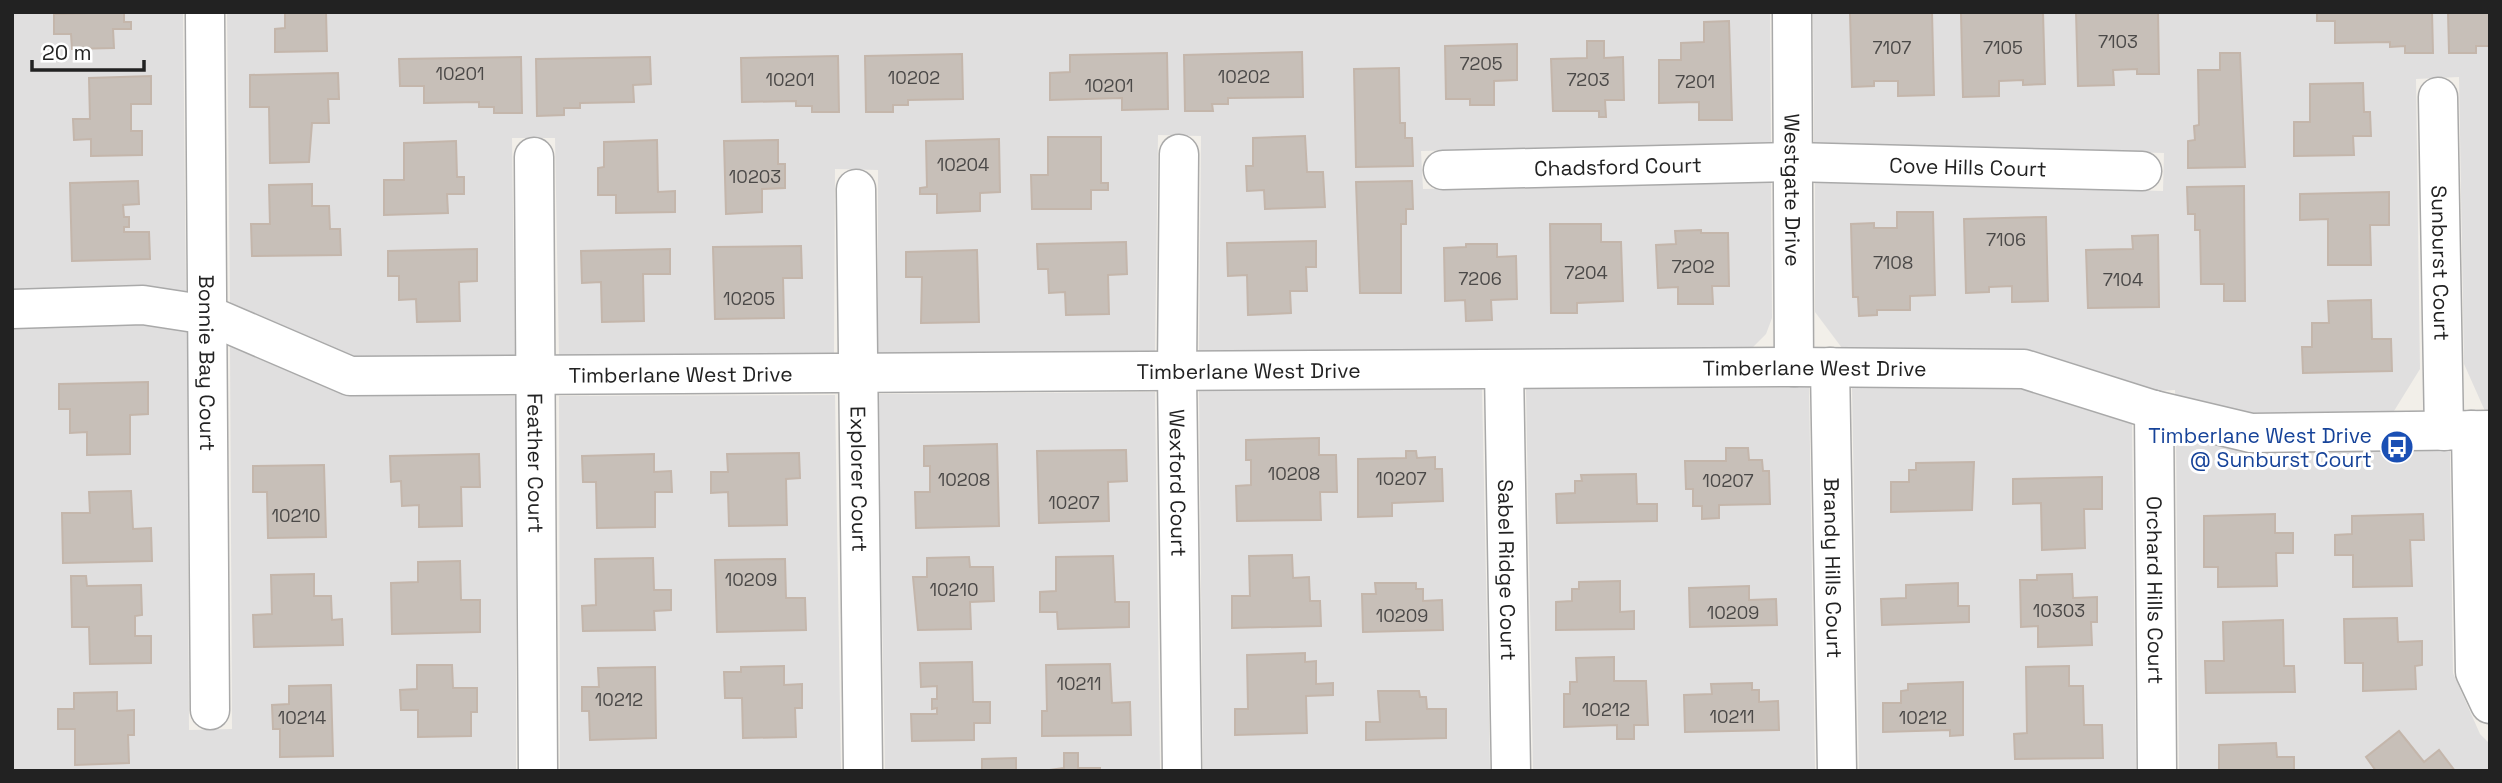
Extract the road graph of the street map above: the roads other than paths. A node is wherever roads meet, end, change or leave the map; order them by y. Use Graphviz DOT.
graph roads {
  1 [pos="1792,12"];
  2 [pos="205,15"];
  3 [pos="2438,97"];
  4 [pos="1179,154"];
  5 [pos="534,157"];
  6 [pos="1793,162"];
  7 [pos="1443,170"];
  8 [pos="2142,171"];
  9 [pos="856,189"];
  10 [pos="12,309"];
  11 [pos="208,315"];
  12 [pos="1812,367"];
  13 [pos="1504,370"];
  14 [pos="1177,373"];
  15 [pos="856,375"];
  16 [pos="537,377"];
  17 [pos="2154,410"];
  18 [pos="2468,431"];
  19 [pos="2490,704"];
  20 [pos="210,710"];
  21 [pos="538,771"];
  22 [pos="863,771"];
  23 [pos="1181,771"];
  24 [pos="1511,771"];
  25 [pos="1837,771"];
  26 [pos="2157,771"];
  1 -- 6 [label="street, Westgate Drive"];
  2 -- 11 [label="street, Bonnie Bay Court"];
  3 -- 18 [label="street, Sunburst Court"];
  4 -- 14 [label="street, Wexford Court"];
  5 -- 16 [label="street, Feather Court"];
  6 -- 7 [label="street, Chadsford Court"];
  6 -- 8 [label="street, Cove Hills Court"];
  6 -- 12 [label="street, Westgate Drive"];
  9 -- 15 [label="street, Explorer Court"];
  10 -- 11 [label="street, Timberlane West Drive"];
  11 -- 16 [label="street, Timberlane West Drive"];
  11 -- 20 [label="street, Bonnie Bay Court"];
  12 -- 13 [label="street, Timberlane West Drive"];
  12 -- 17 [label="street, Timberlane West Drive"];
  12 -- 25 [label="street, Brandy Hills Court"];
  13 -- 14 [label="street, Timberlane West Drive"];
  13 -- 24 [label="street, Sabel Ridge Court"];
  14 -- 15 [label="street, Timberlane West Drive"];
  14 -- 23 [label="street, Wexford Court"];
  15 -- 16 [label="street, Timberlane West Drive"];
  15 -- 22 [label="street, Explorer Court"];
  16 -- 21 [label="street, Feather Court"];
  17 -- 18 [label="street, Timberlane West Drive"];
  17 -- 26 [label="street, Orchard Hills Court"];
  18 -- 19 [label="street, Sunburst Court"];
}
